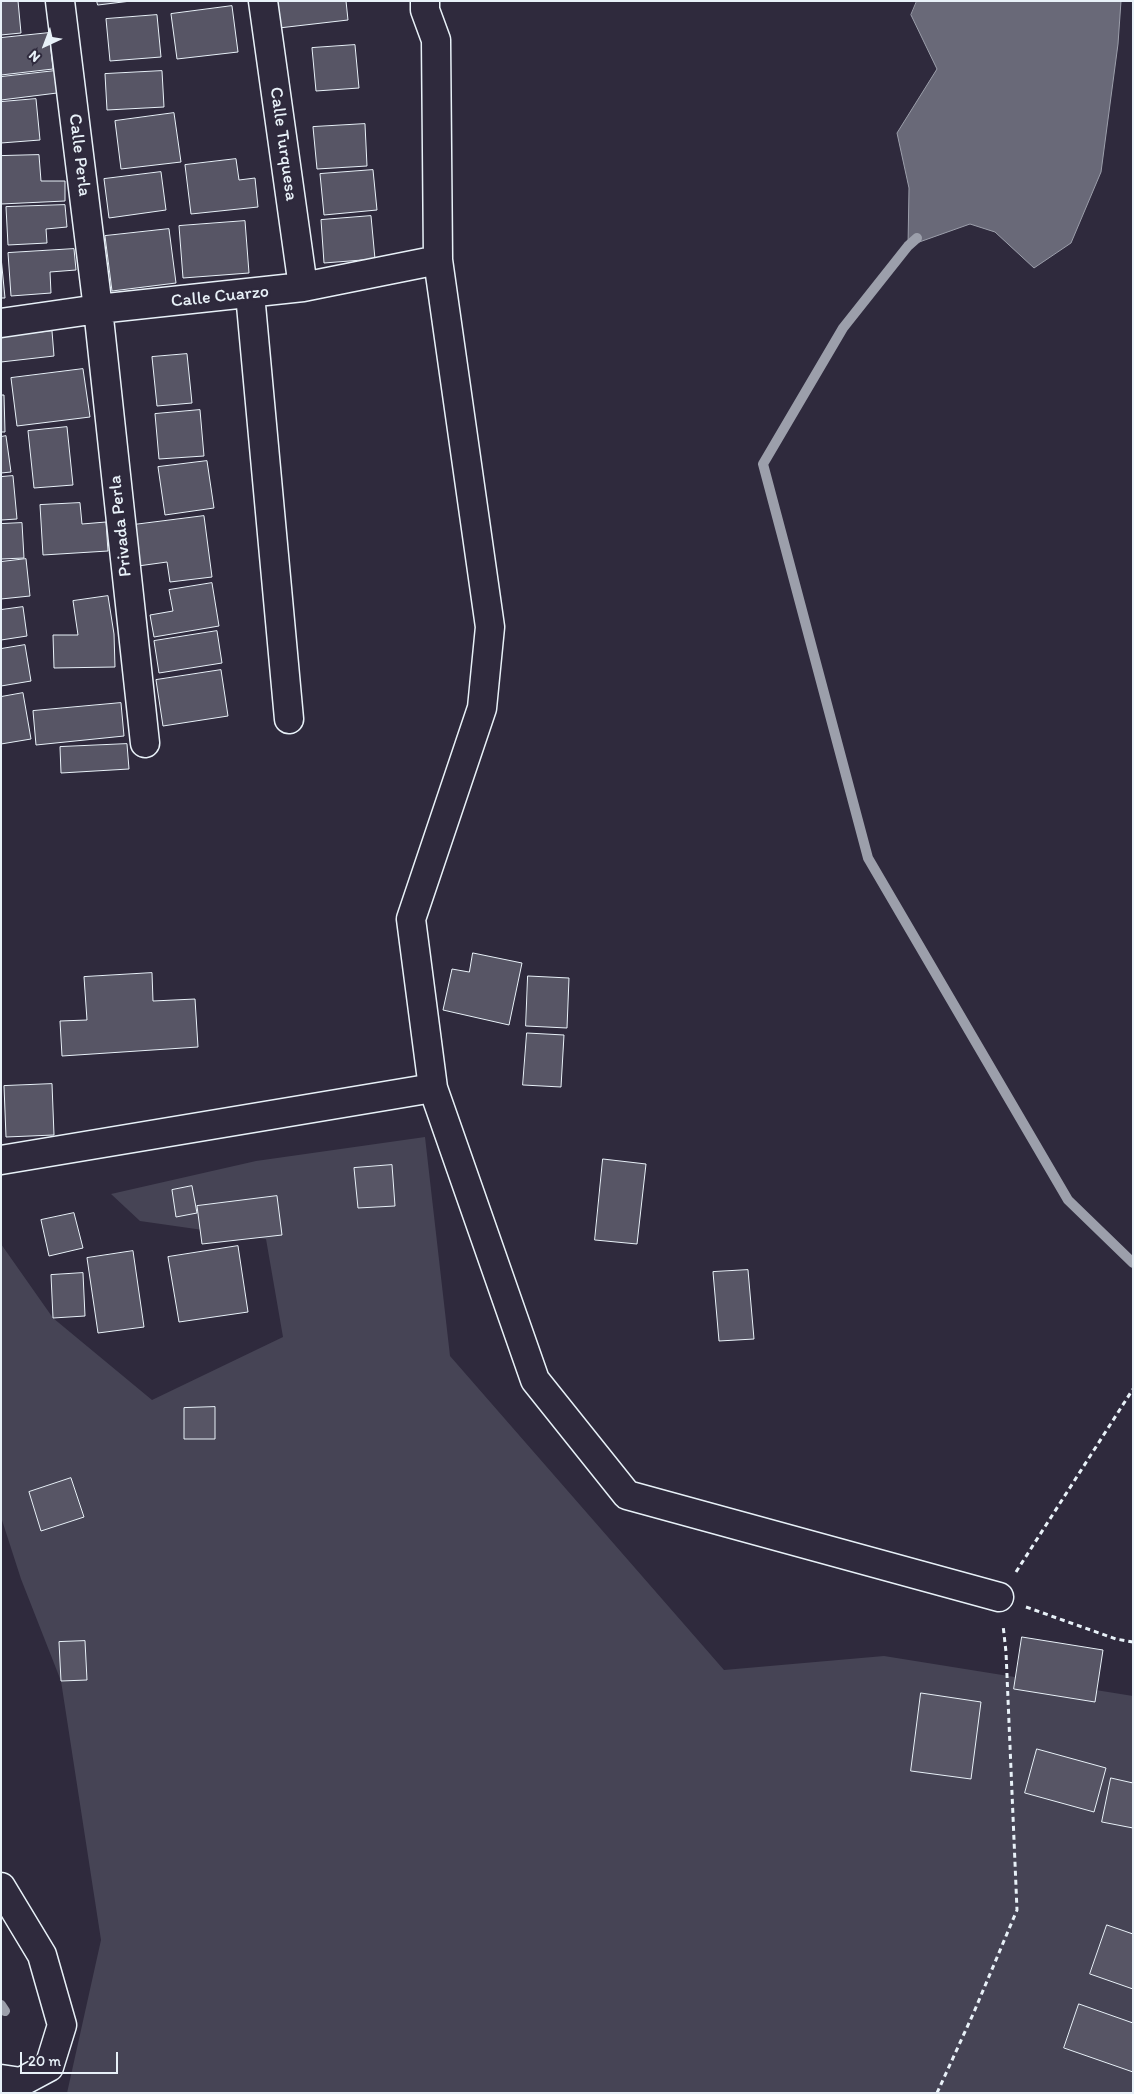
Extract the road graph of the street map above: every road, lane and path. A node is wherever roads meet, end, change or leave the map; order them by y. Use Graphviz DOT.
graph roads {
  1 [pos="60,1"];
  2 [pos="263,1"];
  3 [pos="425,1"];
  4 [pos="438,260"];
  5 [pos="303,287"];
  6 [pos="250,294"];
  7 [pos="98,309"];
  8 [pos="1,323"];
  9 [pos="289,719"];
  10 [pos="145,743"];
  11 [pos="433,1088"];
  12 [pos="1,1160"];
  13 [pos="1133,1389"];
  14 [pos="999,1597"];
  15 [pos="1133,1642"];
  16 [pos="1,1887"];
  17 [pos="1,2079"];
  18 [pos="937,2093"];
  1 -- 7 [label="street, Calle Perla"];
  2 -- 5 [label="street, Calle Turquesa"];
  3 -- 4 [label="street"];
  4 -- 5 [label="street, Calle Cuarzo"];
  4 -- 11 [label="street"];
  5 -- 6 [label="street, Calle Cuarzo"];
  6 -- 7 [label="street, Calle Cuarzo"];
  6 -- 9 [label="street"];
  7 -- 8 [label="street, Calle Cuarzo"];
  7 -- 10 [label="street, Privada Perla"];
  11 -- 12 [label="street"];
  11 -- 14 [label="street"];
  13 -- 14 [label="path"];
  14 -- 15 [label="path"];
  14 -- 18 [label="path"];
  16 -- 17 [label="street"];
}
